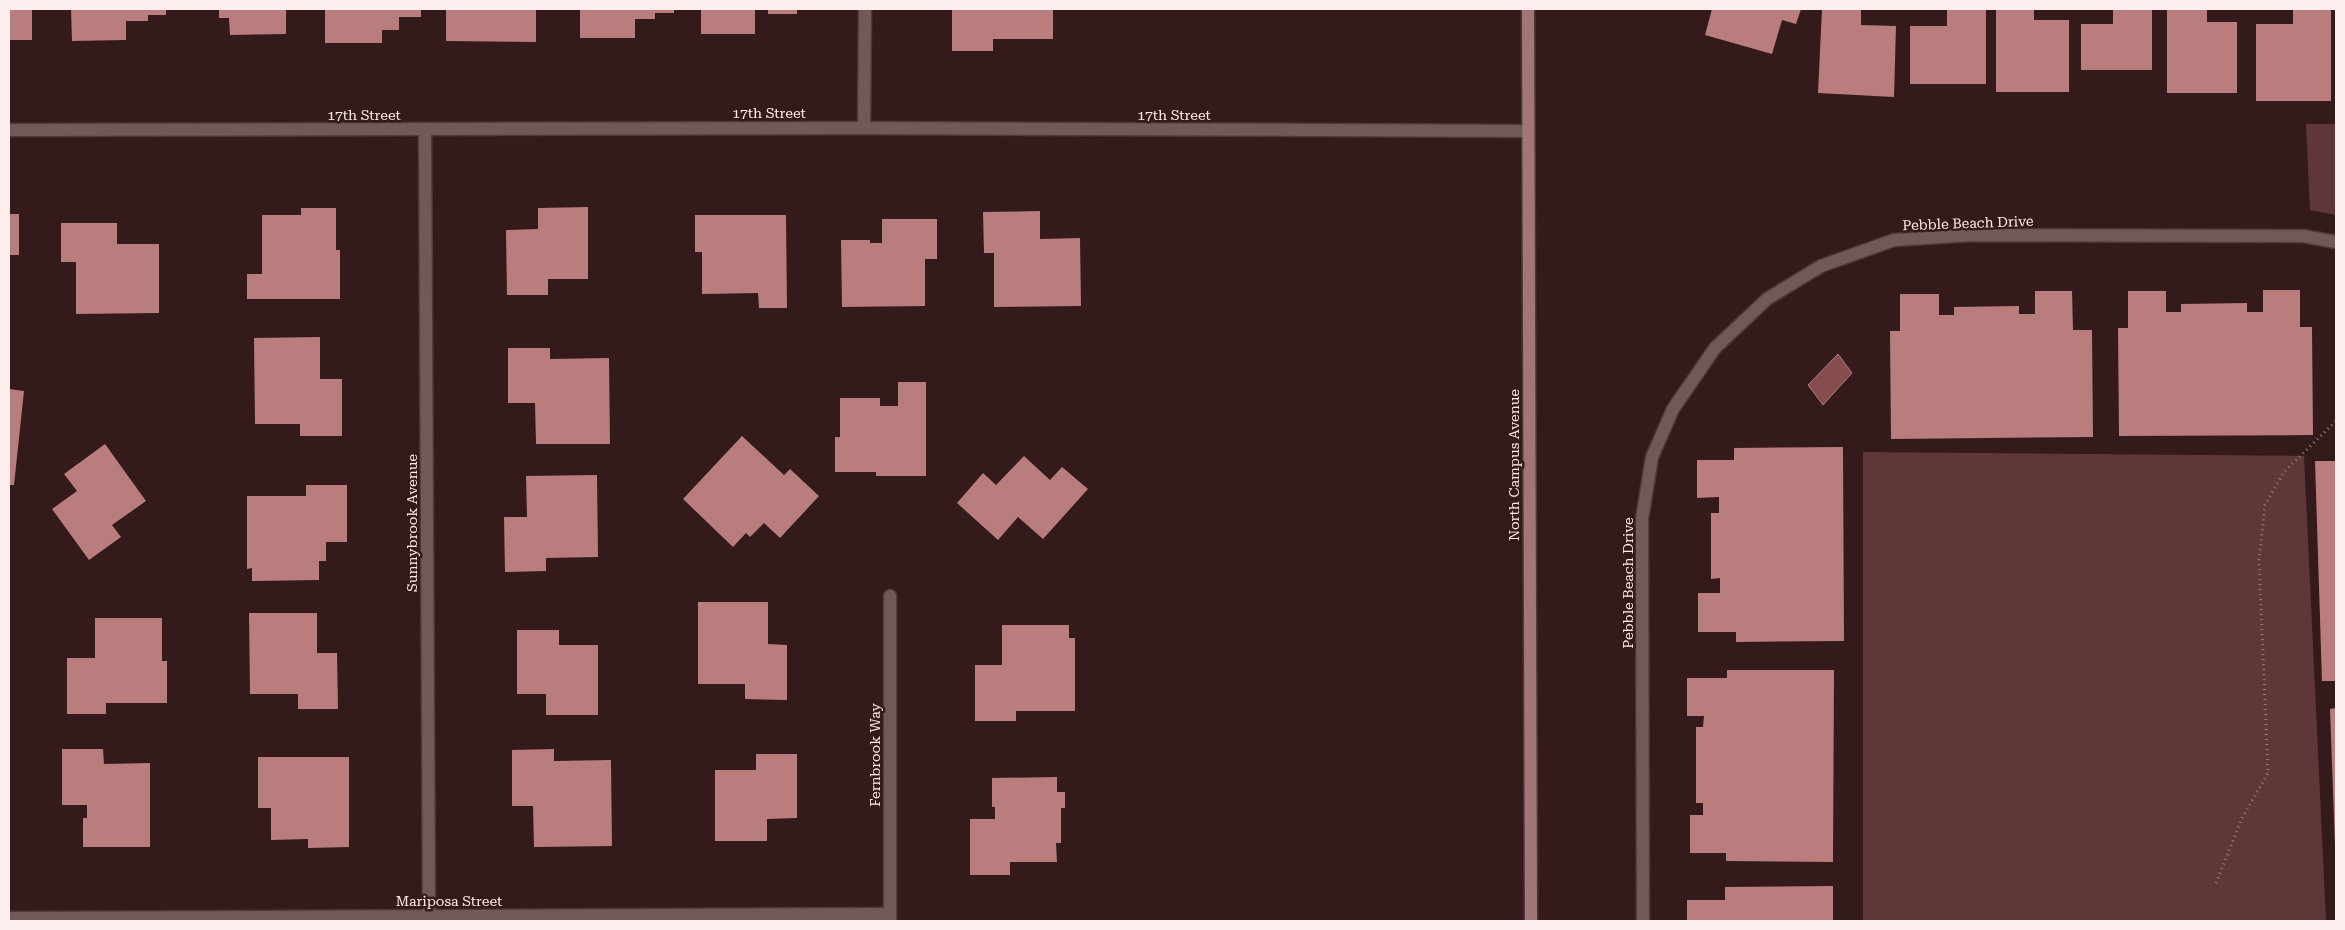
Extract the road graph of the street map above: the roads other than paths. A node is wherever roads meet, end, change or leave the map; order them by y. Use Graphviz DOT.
graph roads {
  1 [pos="865,9"];
  2 [pos="1528,9"];
  3 [pos="864,128"];
  4 [pos="9,130"];
  5 [pos="425,130"];
  6 [pos="1528,131"];
  7 [pos="2336,242"];
  8 [pos="890,596"];
  9 [pos="429,916"];
  10 [pos="9,918"];
  11 [pos="890,918"];
  12 [pos="71,920"];
  13 [pos="1530,921"];
  14 [pos="1643,921"];
  1 -- 3 [label="street"];
  2 -- 6 [label="main road, North Campus Avenue"];
  3 -- 5 [label="street, 17th Street"];
  3 -- 6 [label="street, 17th Street"];
  4 -- 5 [label="street, 17th Street"];
  5 -- 9 [label="street, Sunnybrook Avenue"];
  6 -- 13 [label="main road, North Campus Avenue"];
  7 -- 14 [label="street, Pebble Beach Drive"];
  8 -- 11 [label="street, Fernbrook Way"];
  9 -- 11 [label="street, Mariposa Street"];
  9 -- 12 [label="street, Mariposa Street"];
  10 -- 12 [label="street, Mariposa Street"];
}
